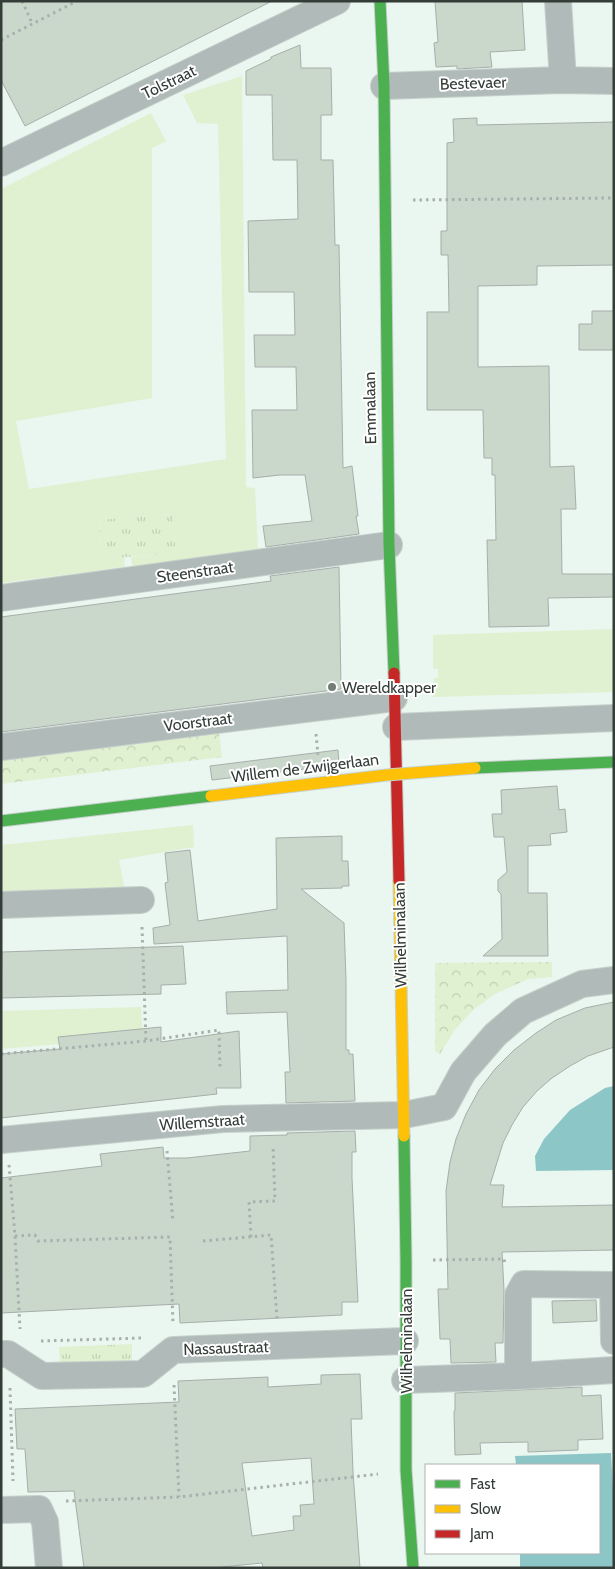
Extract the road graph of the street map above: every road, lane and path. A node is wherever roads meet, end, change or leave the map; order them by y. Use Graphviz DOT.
graph roads {
  1 [pos="22,1"];
  2 [pos="77,1"];
  3 [pos="337,1"];
  4 [pos="380,1"];
  5 [pos="558,1"];
  6 [pos="32,24"];
  7 [pos="1,40"];
  8 [pos="563,80"];
  9 [pos="614,81"];
  10 [pos="384,86"];
  11 [pos="1,163"];
  12 [pos="614,198"];
  13 [pos="385,200"];
  14 [pos="389,546"];
  15 [pos="1,598"];
  16 [pos="394,698"];
  17 [pos="614,718"];
  18 [pos="396,727"];
  19 [pos="1,747"];
  20 [pos="614,762"];
  21 [pos="397,815"];
  22 [pos="1,820"];
  23 [pos="141,900"];
  24 [pos="1,905"];
  25 [pos="614,980"];
  26 [pos="146,1041"];
  27 [pos="1,1054"];
  28 [pos="220,1069"];
  29 [pos="404,1115"];
  30 [pos="271,1118"];
  31 [pos="164,1125"];
  32 [pos="4,1140"];
  33 [pos="174,1222"];
  34 [pos="15,1236"];
  35 [pos="251,1237"];
  36 [pos="203,1241"];
  37 [pos="406,1261"];
  38 [pos="524,1284"];
  39 [pos="613,1285"];
  40 [pos="20,1333"];
  41 [pos="405,1341"];
  42 [pos="614,1341"];
  43 [pos="279,1346"];
  44 [pos="173,1350"];
  45 [pos="1,1354"];
  46 [pos="614,1370"];
  47 [pos="518,1376"];
  48 [pos="405,1380"];
  49 [pos="406,1470"];
  50 [pos="179,1497"];
  51 [pos="39,1508"];
  52 [pos="1,1510"];
  53 [pos="49,1568"];
  54 [pos="413,1568"];
  1 -- 6 [label="path"];
  2 -- 6 [label="path"];
  3 -- 11 [label="street, Tolstraat"];
  4 -- 10 [label="street, Emmalaan"];
  5 -- 8 [label="street"];
  6 -- 7 [label="path"];
  8 -- 9 [label="street, Bestevaer"];
  8 -- 10 [label="street, Bestevaer"];
  10 -- 13 [label="street, Emmalaan"];
  12 -- 13 [label="path"];
  13 -- 14 [label="street, Emmalaan"];
  14 -- 15 [label="street, Steenstraat"];
  14 -- 16 [label="street, Emmalaan"];
  16 -- 18 [label="street, Emmalaan"];
  16 -- 19 [label="street, Voorstraat"];
  17 -- 18 [label="street"];
  18 -- 21 [label="street, Emmalaan"];
  20 -- 22 [label="street, Willem de Zwijgerlaan, bridge"];
  21 -- 29 [label="street, Wilhelminalaan"];
  23 -- 24 [label="street"];
  23 -- 26 [label="path"];
  25 -- 29 [label="street"];
  26 -- 27 [label="path"];
  26 -- 28 [label="path"];
  29 -- 30 [label="street, Willemstraat"];
  29 -- 37 [label="street, Wilhelminalaan"];
  30 -- 31 [label="street, Willemstraat"];
  30 -- 35 [label="path"];
  31 -- 32 [label="street, Willemstraat"];
  31 -- 33 [label="path"];
  32 -- 34 [label="path"];
  34 -- 40 [label="path"];
  34 -- 44 [label="path"];
  35 -- 36 [label="path"];
  35 -- 43 [label="path"];
  37 -- 38 [label="path"];
  37 -- 41 [label="street, Wilhelminalaan"];
  38 -- 39 [label="street"];
  38 -- 47 [label="street"];
  39 -- 42 [label="street"];
  41 -- 43 [label="street, Nassaustraat"];
  41 -- 48 [label="street, Wilhelminalaan"];
  43 -- 44 [label="street, Nassaustraat"];
  44 -- 45 [label="street, Nassaustraat"];
  44 -- 50 [label="path"];
  46 -- 47 [label="street"];
  47 -- 48 [label="street"];
  48 -- 49 [label="street, Wilhelminalaan"];
  49 -- 50 [label="path"];
  49 -- 54 [label="street, Wilhelminalaan"];
  50 -- 51 [label="path"];
  51 -- 52 [label="street"];
  51 -- 53 [label="street"];
}
